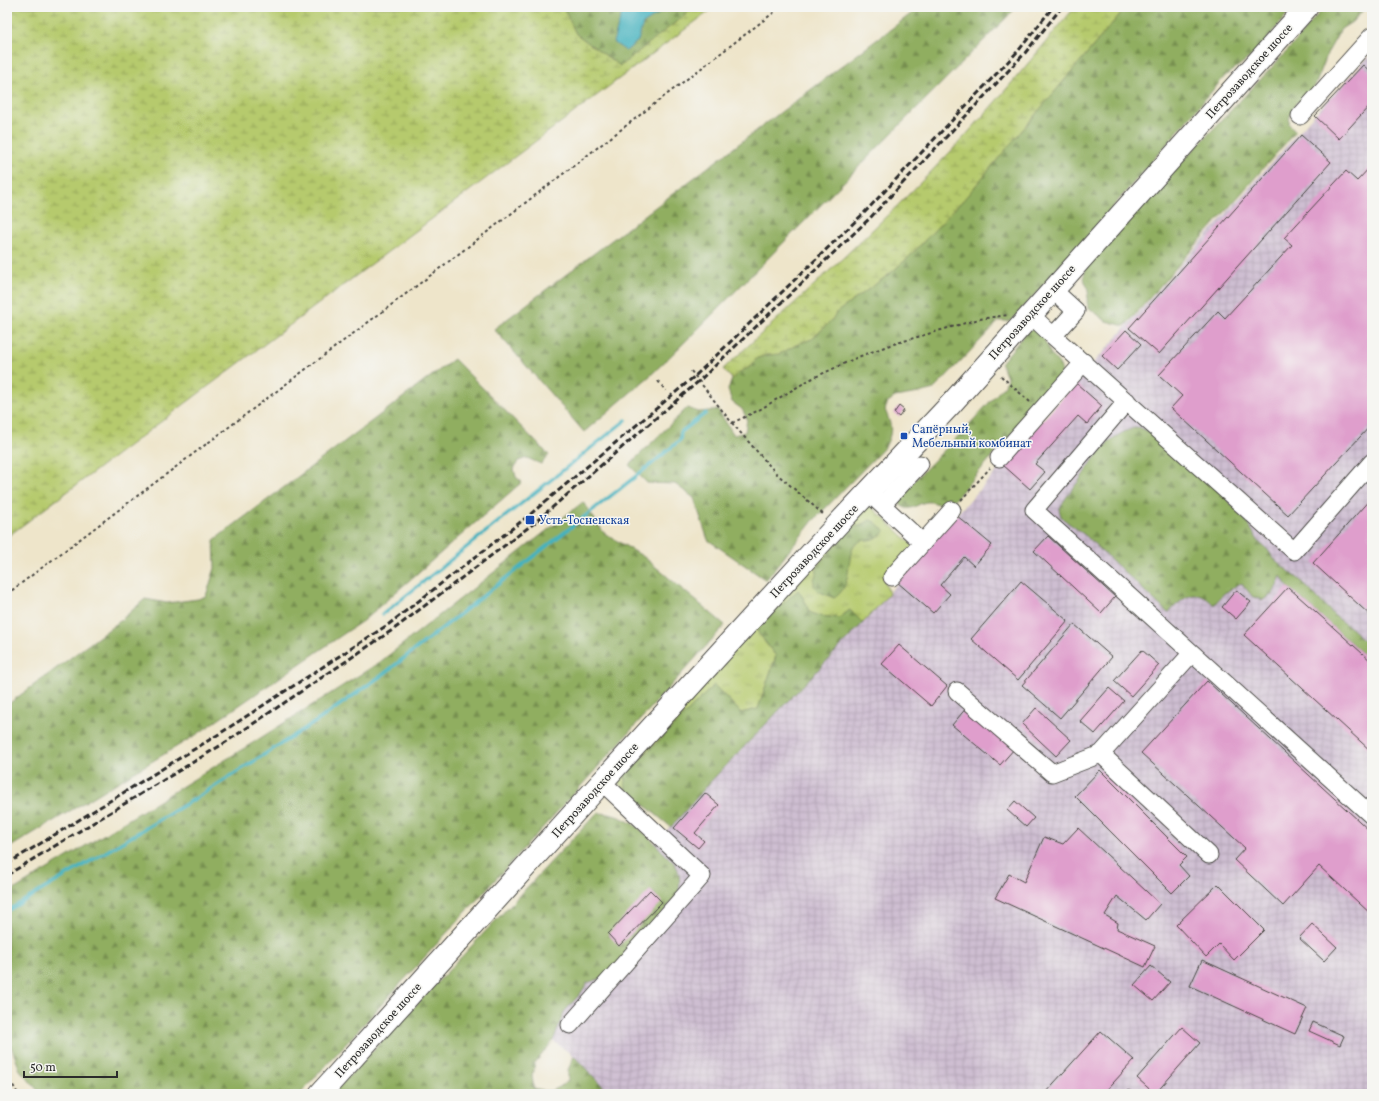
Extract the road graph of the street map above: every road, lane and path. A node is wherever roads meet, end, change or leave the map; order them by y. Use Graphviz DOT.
graph roads {
  1 [pos="781,7"];
  2 [pos="1307,7"];
  3 [pos="1372,36"];
  4 [pos="1300,116"];
  5 [pos="1052,289"];
  6 [pos="1030,314"];
  7 [pos="1054,336"];
  8 [pos="1084,362"];
  9 [pos="691,371"];
  10 [pos="658,381"];
  11 [pos="996,381"];
  12 [pos="666,391"];
  13 [pos="1127,401"];
  14 [pos="1040,412"];
  15 [pos="732,423"];
  16 [pos="999,458"];
  17 [pos="1372,462"];
  18 [pos="920,464"];
  19 [pos="875,499"];
  20 [pos="952,510"];
  21 [pos="837,525"];
  22 [pos="923,543"];
  23 [pos="892,577"];
  24 [pos="7,594"];
  25 [pos="1192,653"];
  26 [pos="957,691"];
  27 [pos="1101,754"];
  28 [pos="602,782"];
  29 [pos="1372,816"];
  30 [pos="1208,855"];
  31 [pos="570,1025"];
  32 [pos="7,1075"];
  33 [pos="18,1094"];
  34 [pos="320,1094"];
  1 -- 24 [label="path"];
  2 -- 5 [label="main road, Петрозаводское шоссе"];
  3 -- 4 [label="lane"];
  5 -- 6 [label="main road, Петрозаводское шоссе"];
  5 -- 7 [label="lane"];
  6 -- 7 [label="lane"];
  6 -- 15 [label="path"];
  6 -- 19 [label="main road, Петрозаводское шоссе"];
  7 -- 8 [label="lane"];
  8 -- 13 [label="lane"];
  8 -- 14 [label="lane"];
  9 -- 15 [label="path"];
  10 -- 12 [label="path"];
  11 -- 14 [label="path"];
  13 -- 17 [label="lane"];
  13 -- 25 [label="lane"];
  14 -- 16 [label="lane"];
  15 -- 21 [label="path"];
  16 -- 20 [label="path"];
  18 -- 19 [label="lane"];
  19 -- 21 [label="main road, Петрозаводское шоссе"];
  19 -- 22 [label="lane"];
  20 -- 22 [label="lane"];
  21 -- 28 [label="main road, Петрозаводское шоссе"];
  22 -- 23 [label="lane"];
  25 -- 27 [label="lane"];
  25 -- 29 [label="lane"];
  26 -- 27 [label="lane"];
  27 -- 30 [label="lane"];
  28 -- 31 [label="lane"];
  28 -- 34 [label="main road, Петрозаводское шоссе"];
  32 -- 33 [label="path"];
}
